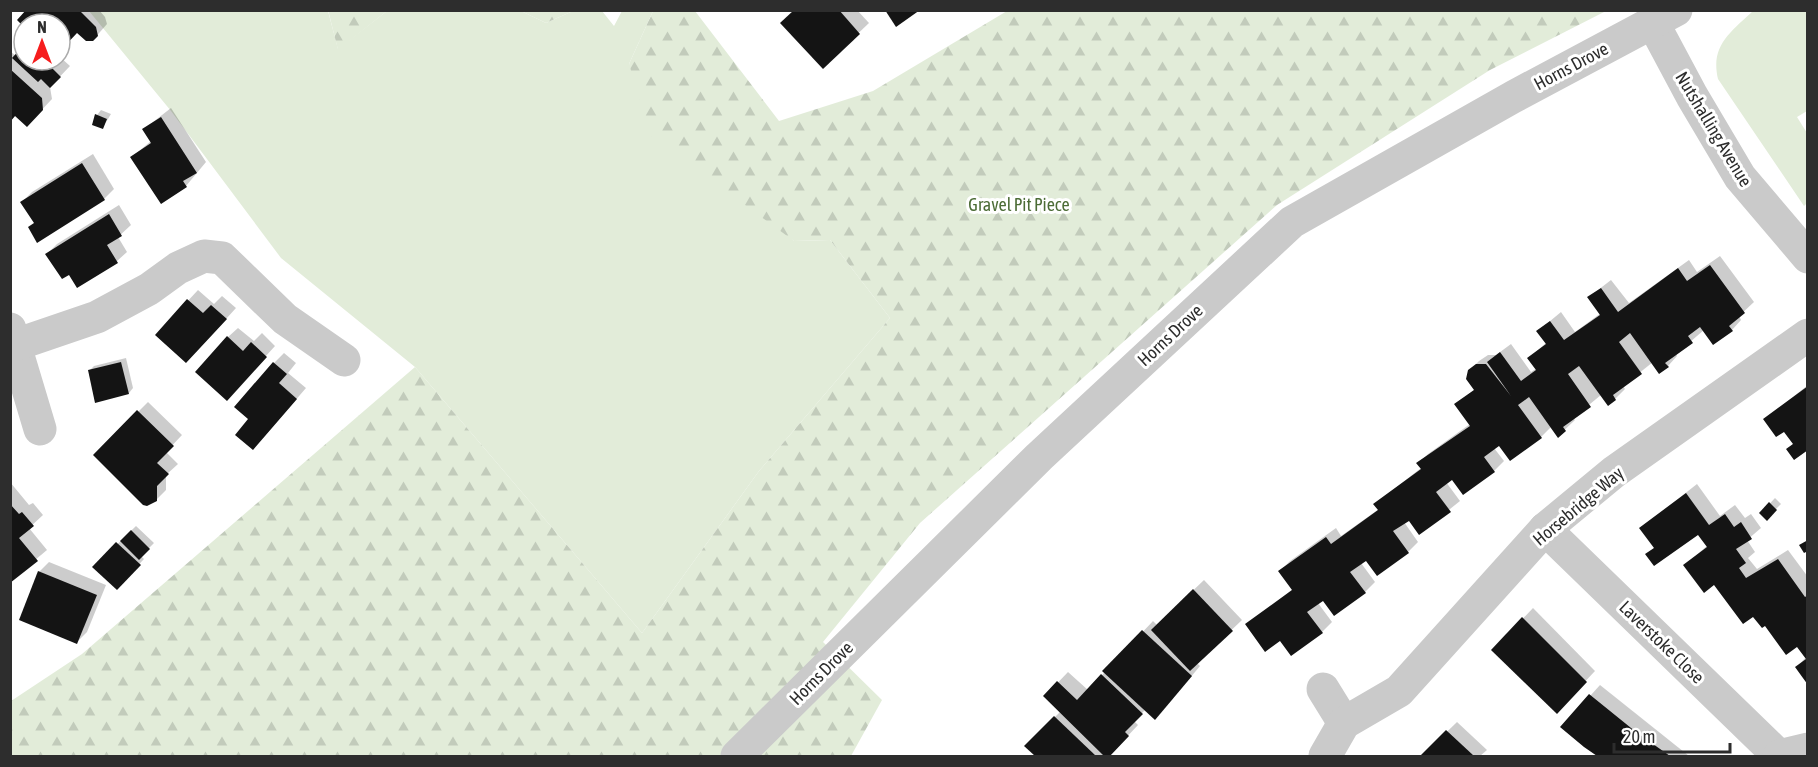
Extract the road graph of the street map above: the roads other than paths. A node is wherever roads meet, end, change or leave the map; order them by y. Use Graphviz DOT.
graph roads {
  1 [pos="1664,17"];
  2 [pos="1808,257"];
  3 [pos="1808,335"];
  4 [pos="13,337"];
  5 [pos="344,360"];
  6 [pos="40,429"];
  7 [pos="1545,529"];
  8 [pos="1323,689"];
  9 [pos="1344,723"];
  10 [pos="1808,749"];
  11 [pos="737,756"];
  12 [pos="1325,756"];
  13 [pos="1779,756"];
  1 -- 2 [label="street, Nutshalling Avenue"];
  1 -- 11 [label="street, Horns Drove"];
  3 -- 7 [label="street, Horsebridge Way"];
  4 -- 5 [label="street"];
  4 -- 6 [label="street"];
  7 -- 9 [label="street, Horsebridge Way"];
  7 -- 13 [label="street, Laverstoke Close"];
  8 -- 9 [label="street"];
  9 -- 12 [label="street, Horsebridge Way"];
  10 -- 13 [label="street, Laverstoke Close"];
}
